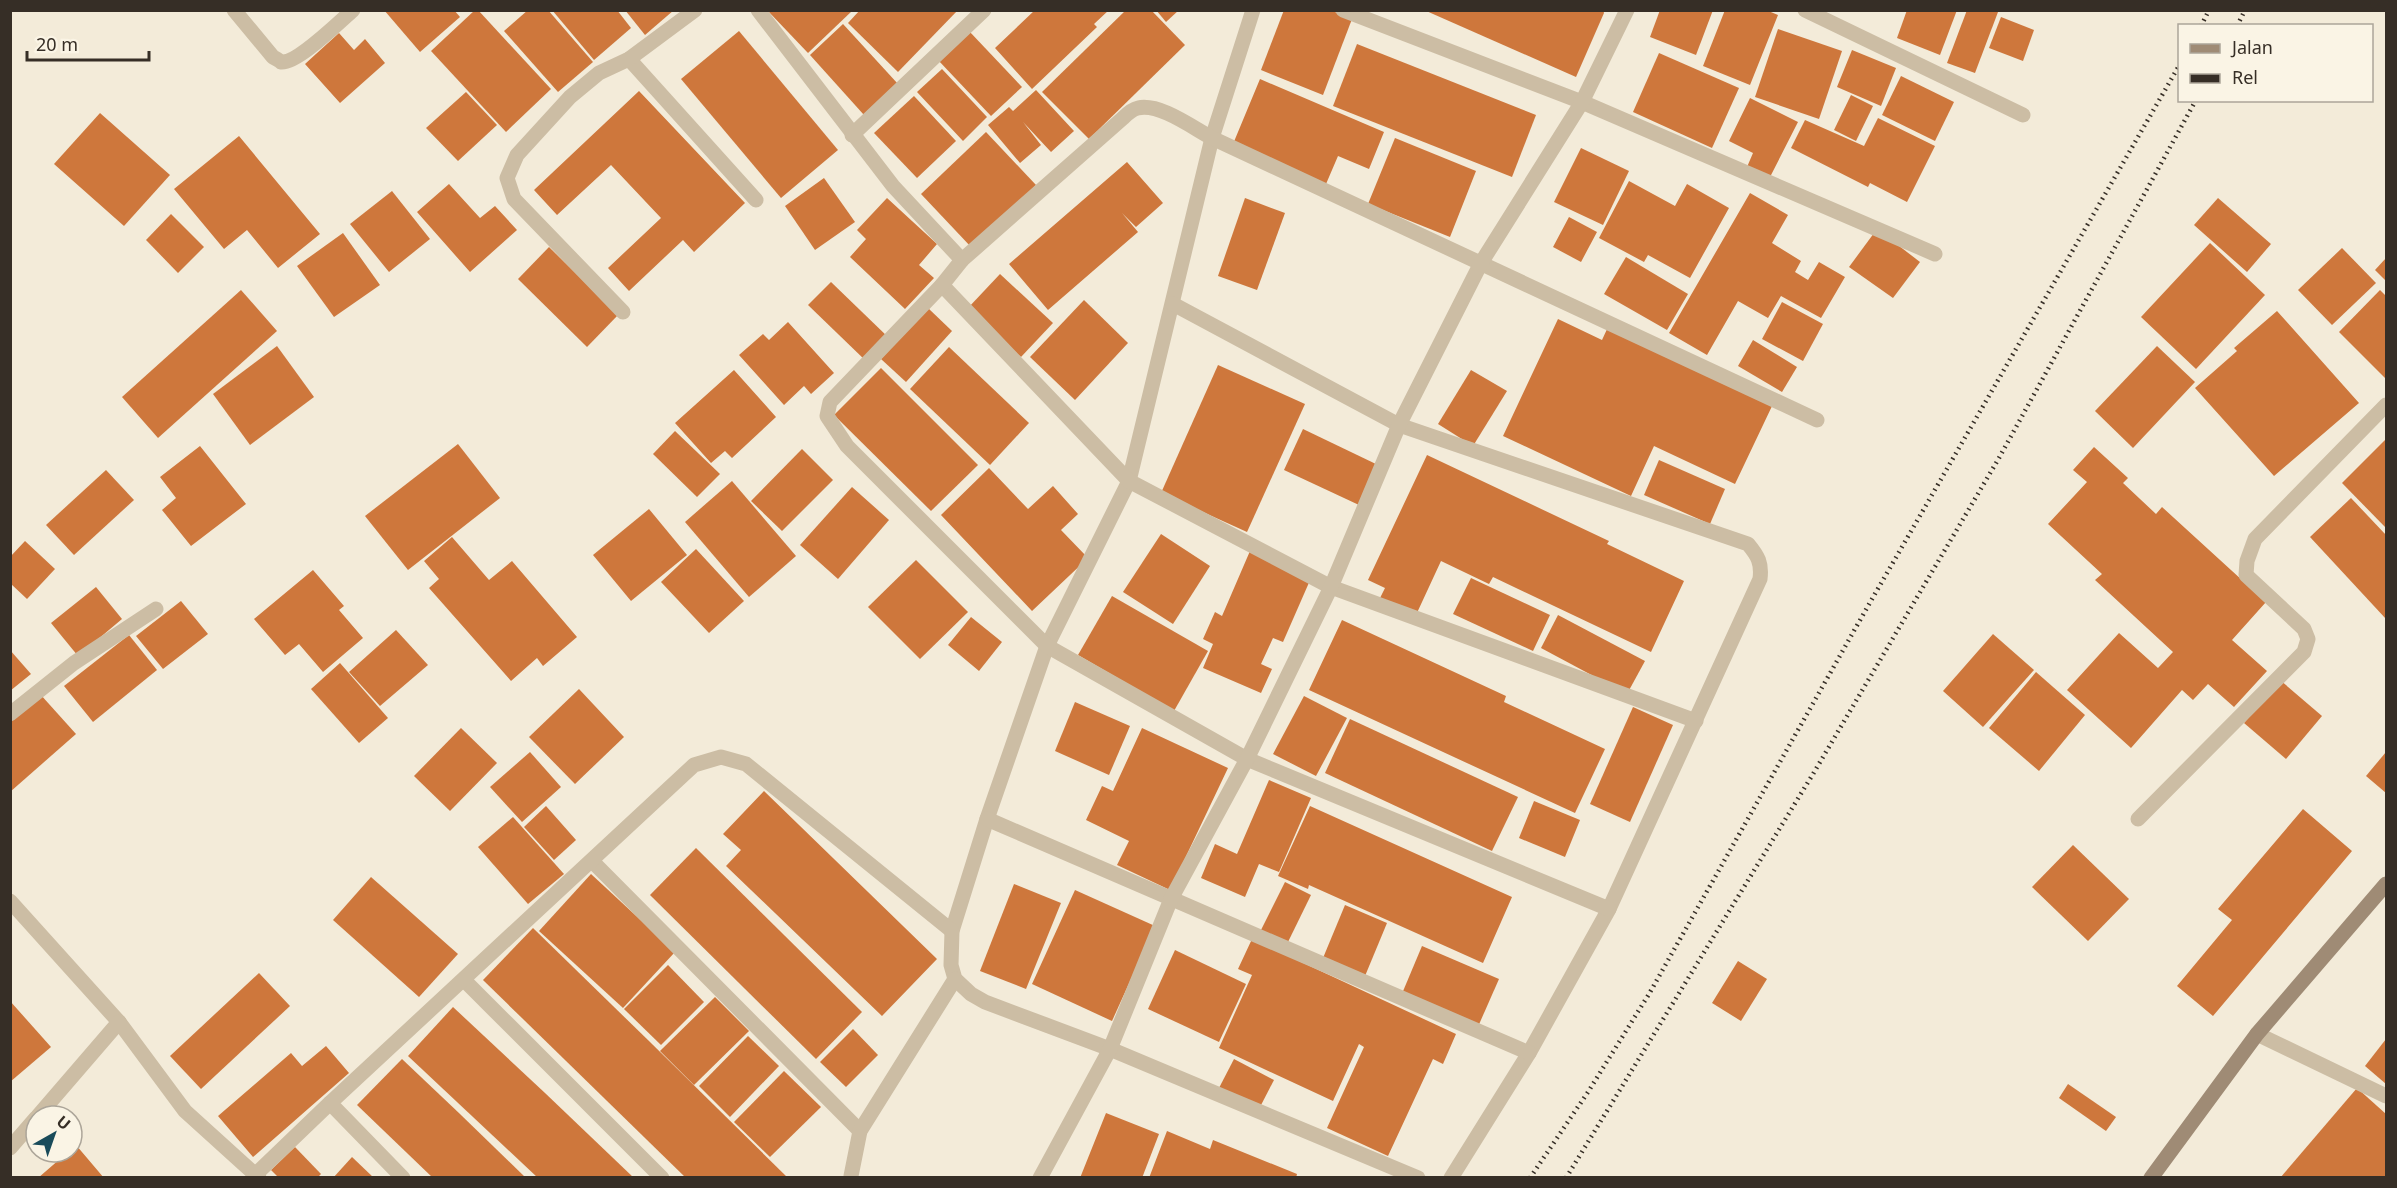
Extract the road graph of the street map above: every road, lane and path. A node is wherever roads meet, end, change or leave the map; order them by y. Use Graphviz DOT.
graph roads {
  1 [pos="234,10"];
  2 [pos="353,10"];
  3 [pos="695,10"];
  4 [pos="758,10"];
  5 [pos="984,10"];
  6 [pos="1253,10"];
  7 [pos="1344,10"];
  8 [pos="1627,10"];
  9 [pos="1804,10"];
  10 [pos="628,59"];
  11 [pos="1582,102"];
  12 [pos="2023,115"];
  13 [pos="852,135"];
  14 [pos="1212,138"];
  15 [pos="756,200"];
  16 [pos="1935,254"];
  17 [pos="962,260"];
  18 [pos="1481,263"];
  19 [pos="942,285"];
  20 [pos="1173,304"];
  21 [pos="622,312"];
  22 [pos="2384,413"];
  23 [pos="1817,420"];
  24 [pos="1399,425"];
  25 [pos="1129,481"];
  26 [pos="1331,587"];
  27 [pos="156,609"];
  28 [pos="1047,646"];
  29 [pos="10,714"];
  30 [pos="1696,721"];
  31 [pos="1247,759"];
  32 [pos="987,819"];
  33 [pos="2138,819"];
  34 [pos="592,861"];
  35 [pos="2386,884"];
  36 [pos="1171,899"];
  37 [pos="10,901"];
  38 [pos="1609,909"];
  39 [pos="952,930"];
  40 [pos="956,979"];
  41 [pos="464,980"];
  42 [pos="119,1022"];
  43 [pos="2257,1034"];
  44 [pos="1110,1049"];
  45 [pos="1529,1053"];
  46 [pos="2386,1096"];
  47 [pos="330,1103"];
  48 [pos="48,1104"];
  49 [pos="860,1131"];
  50 [pos="24,1132"];
  51 [pos="10,1148"];
  52 [pos="257,1176"];
  53 [pos="853,1177"];
  54 [pos="403,1178"];
  55 [pos="662,1178"];
  56 [pos="1040,1178"];
  57 [pos="1418,1178"];
  58 [pos="1451,1178"];
  59 [pos="2151,1178"];
  1 -- 2 [label="street"];
  3 -- 10 [label="street"];
  4 -- 13 [label="street"];
  5 -- 13 [label="street"];
  6 -- 14 [label="street"];
  7 -- 11 [label="street"];
  8 -- 11 [label="street"];
  9 -- 12 [label="street"];
  10 -- 15 [label="street"];
  10 -- 21 [label="street"];
  11 -- 16 [label="street"];
  11 -- 18 [label="street"];
  13 -- 17 [label="street"];
  14 -- 17 [label="street"];
  14 -- 18 [label="street"];
  14 -- 20 [label="street"];
  17 -- 19 [label="street"];
  18 -- 23 [label="street"];
  18 -- 24 [label="street"];
  19 -- 25 [label="street"];
  19 -- 28 [label="street"];
  20 -- 24 [label="street"];
  20 -- 25 [label="street"];
  22 -- 33 [label="street"];
  24 -- 26 [label="street"];
  24 -- 30 [label="street"];
  25 -- 26 [label="street"];
  25 -- 28 [label="street"];
  26 -- 30 [label="street"];
  26 -- 31 [label="street"];
  27 -- 29 [label="street"];
  28 -- 31 [label="street"];
  28 -- 32 [label="street"];
  30 -- 38 [label="street"];
  31 -- 36 [label="street"];
  31 -- 38 [label="street"];
  32 -- 36 [label="street"];
  32 -- 39 [label="street"];
  34 -- 39 [label="street"];
  34 -- 41 [label="street"];
  34 -- 49 [label="street"];
  35 -- 43 [label="street"];
  36 -- 44 [label="street"];
  36 -- 45 [label="street"];
  37 -- 42 [label="street"];
  38 -- 45 [label="street"];
  39 -- 40 [label="street"];
  40 -- 44 [label="street"];
  40 -- 49 [label="street"];
  41 -- 47 [label="street"];
  41 -- 55 [label="street"];
  42 -- 48 [label="street"];
  42 -- 52 [label="street"];
  43 -- 46 [label="street"];
  43 -- 59 [label="street"];
  44 -- 56 [label="street"];
  44 -- 57 [label="street"];
  45 -- 58 [label="street"];
  47 -- 52 [label="street"];
  47 -- 54 [label="street"];
  49 -- 53 [label="street"];
  50 -- 51 [label="street"];
}
